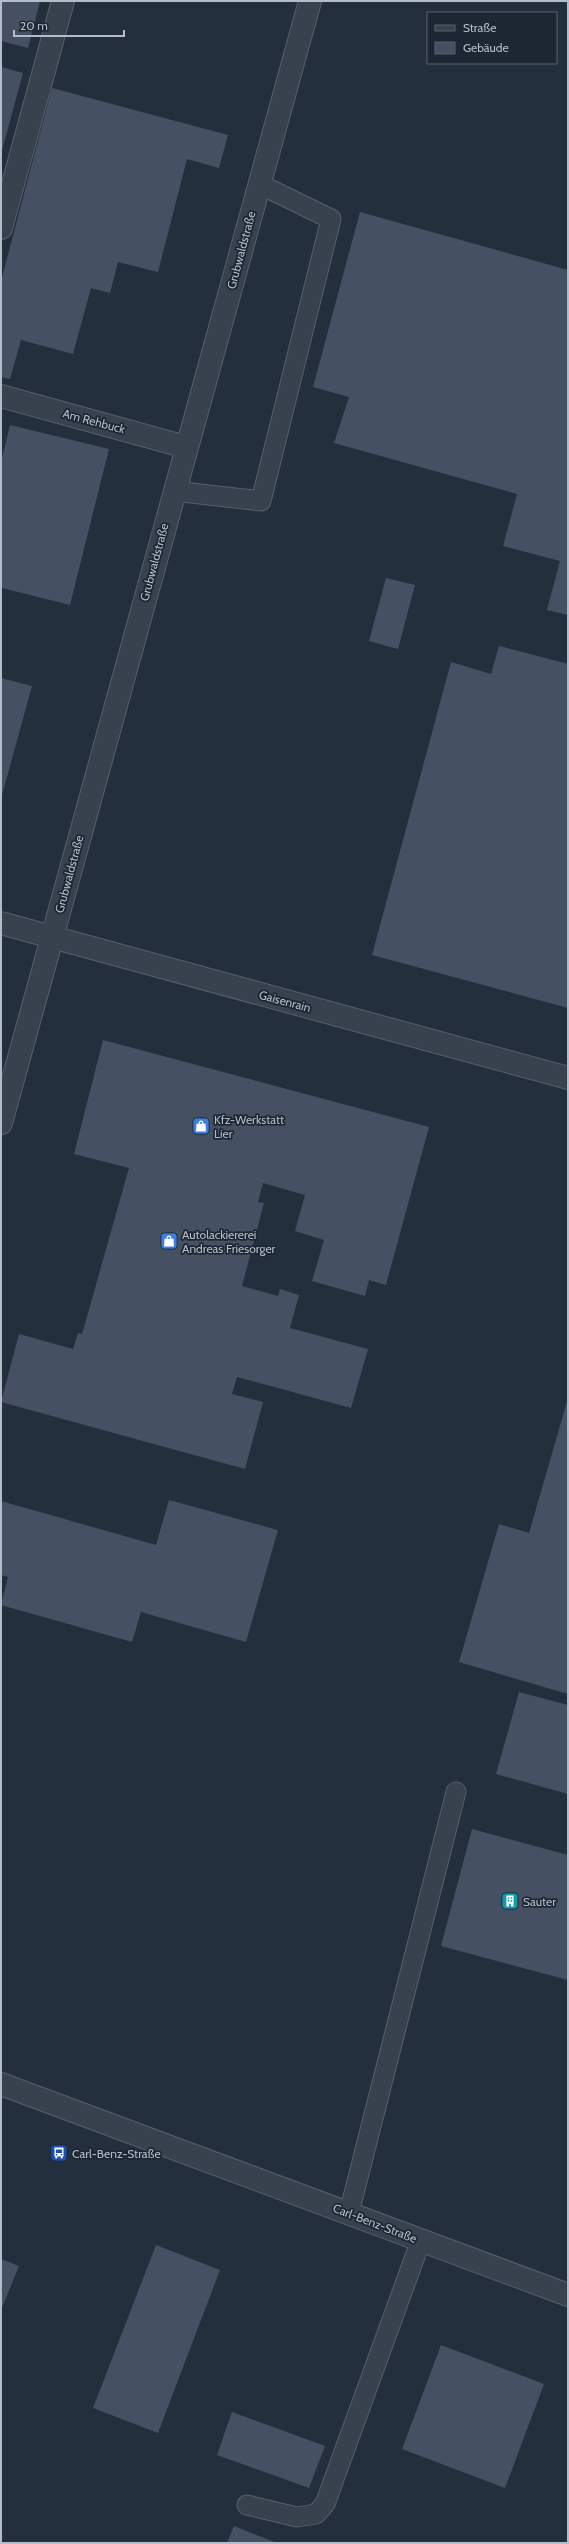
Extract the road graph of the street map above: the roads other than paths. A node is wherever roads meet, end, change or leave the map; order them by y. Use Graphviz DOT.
graph roads {
  1 [pos="63,1"];
  2 [pos="310,1"];
  3 [pos="259,184"];
  4 [pos="1,228"];
  5 [pos="1,396"];
  6 [pos="186,447"];
  7 [pos="174,491"];
  8 [pos="1,923"];
  9 [pos="51,937"];
  10 [pos="568,1078"];
  11 [pos="1,1124"];
  12 [pos="456,1792"];
  13 [pos="1,2084"];
  14 [pos="349,2213"];
  15 [pos="420,2240"];
  16 [pos="568,2295"];
  17 [pos="247,2505"];
  1 -- 4 [label="street"];
  2 -- 3 [label="street, Grubwaldstraße"];
  3 -- 6 [label="street, Grubwaldstraße"];
  3 -- 7 [label="lane"];
  5 -- 6 [label="street, Am Rehbuck"];
  6 -- 7 [label="street, Grubwaldstraße"];
  7 -- 9 [label="street, Grubwaldstraße"];
  8 -- 9 [label="street, Gaisenrain"];
  9 -- 10 [label="street, Gaisenrain"];
  9 -- 11 [label="street, Grubwaldstraße"];
  12 -- 14 [label="lane"];
  13 -- 14 [label="street, Carl-Benz-Straße"];
  14 -- 15 [label="street, Carl-Benz-Straße"];
  15 -- 16 [label="street, Carl-Benz-Straße"];
  15 -- 17 [label="lane"];
}
